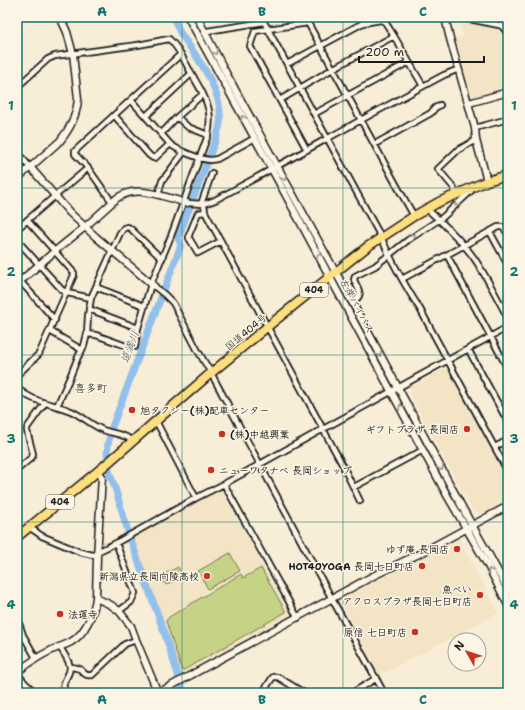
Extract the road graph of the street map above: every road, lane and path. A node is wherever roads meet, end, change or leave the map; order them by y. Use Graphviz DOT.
graph roads {
  1 [pos="60,17"];
  2 [pos="188,17"];
  3 [pos="197,17"];
  4 [pos="445,17"];
  5 [pos="459,17"];
  6 [pos="268,29"];
  7 [pos="207,31"];
  8 [pos="508,34"];
  9 [pos="394,36"];
  10 [pos="321,46"];
  11 [pos="73,54"];
  12 [pos="181,54"];
  13 [pos="409,62"];
  14 [pos="287,64"];
  15 [pos="334,68"];
  16 [pos="459,69"];
  17 [pos="192,74"];
  18 [pos="423,86"];
  19 [pos="17,87"];
  20 [pos="300,88"];
  21 [pos="508,92"];
  22 [pos="203,94"];
  23 [pos="349,96"];
  24 [pos="131,100"];
  25 [pos="280,100"];
  26 [pos="469,103"];
  27 [pos="440,105"];
  28 [pos="314,114"];
  29 [pos="114,115"];
  30 [pos="146,116"];
  31 [pos="178,117"];
  32 [pos="361,119"];
  33 [pos="508,119"];
  34 [pos="475,128"];
  35 [pos="161,134"];
  36 [pos="208,135"];
  37 [pos="254,138"];
  38 [pos="327,138"];
  39 [pos="476,140"];
  40 [pos="170,144"];
  41 [pos="375,144"];
  42 [pos="307,150"];
  43 [pos="17,152"];
  44 [pos="184,152"];
  45 [pos="200,158"];
  46 [pos="30,167"];
  47 [pos="88,168"];
  48 [pos="274,168"];
  49 [pos="212,173"];
  50 [pos="507,176"];
  51 [pos="17,179"];
  52 [pos="487,181"];
  53 [pos="475,187"];
  54 [pos="158,195"];
  55 [pos="456,195"];
  56 [pos="55,196"];
  57 [pos="112,202"];
  58 [pos="185,203"];
  59 [pos="201,204"];
  60 [pos="427,209"];
  61 [pos="205,212"];
  62 [pos="414,216"];
  63 [pos="28,220"];
  64 [pos="439,220"];
  65 [pos="85,227"];
  66 [pos="17,230"];
  67 [pos="490,232"];
  68 [pos="508,233"];
  69 [pos="381,237"];
  70 [pos="17,240"];
  71 [pos="221,241"];
  72 [pos="464,245"];
  73 [pos="55,251"];
  74 [pos="112,251"];
  75 [pos="389,255"];
  76 [pos="447,255"];
  77 [pos="162,259"];
  78 [pos="39,265"];
  79 [pos="508,265"];
  80 [pos="333,275"];
  81 [pos="402,279"];
  82 [pos="18,283"];
  83 [pos="153,285"];
  84 [pos="96,287"];
  85 [pos="67,293"];
  86 [pos="91,298"];
  87 [pos="352,302"];
  88 [pos="144,306"];
  89 [pos="89,309"];
  90 [pos="508,318"];
  91 [pos="55,320"];
  92 [pos="267,327"];
  93 [pos="508,327"];
  94 [pos="138,328"];
  95 [pos="50,331"];
  96 [pos="87,334"];
  97 [pos="491,336"];
  98 [pos="468,349"];
  99 [pos="82,350"];
  100 [pos="448,360"];
  101 [pos="508,369"];
  102 [pos="212,373"];
  103 [pos="17,375"];
  104 [pos="17,388"];
  105 [pos="395,389"];
  106 [pos="45,403"];
  107 [pos="56,406"];
  108 [pos="156,421"];
  109 [pos="508,422"];
  110 [pos="323,429"];
  111 [pos="508,440"];
  112 [pos="132,441"];
  113 [pos="495,447"];
  114 [pos="423,450"];
  115 [pos="260,464"];
  116 [pos="100,468"];
  117 [pos="17,470"];
  118 [pos="508,472"];
  119 [pos="224,484"];
  120 [pos="354,487"];
  121 [pos="196,498"];
  122 [pos="360,500"];
  123 [pos="508,506"];
  124 [pos="29,527"];
  125 [pos="470,527"];
  126 [pos="17,537"];
  127 [pos="116,543"];
  128 [pos="97,554"];
  129 [pos="508,590"];
  130 [pos="96,598"];
  131 [pos="332,599"];
  132 [pos="508,605"];
  133 [pos="119,611"];
  134 [pos="17,617"];
  135 [pos="298,618"];
  136 [pos="136,640"];
  137 [pos="60,647"];
  138 [pos="36,658"];
  139 [pos="70,667"];
  140 [pos="17,673"];
  141 [pos="377,678"];
  142 [pos="36,693"];
  143 [pos="66,693"];
  144 [pos="266,693"];
  145 [pos="304,693"];
  146 [pos="352,693"];
  147 [pos="384,693"];
  1 -- 11 [label="street"];
  37 -- 2 [label="street, 左岸バイパス, one-way"];
  3 -- 48 [label="street, 左岸バイパス, one-way"];
  4 -- 16 [label="street"];
  5 -- 8 [label="street"];
  6 -- 7 [label="street"];
  6 -- 10 [label="street"];
  6 -- 14 [label="street"];
  6 -- 25 [label="street"];
  9 -- 10 [label="street"];
  9 -- 13 [label="street"];
  9 -- 15 [label="street"];
  10 -- 14 [label="street"];
  10 -- 15 [label="street"];
  11 -- 12 [label="street"];
  11 -- 19 [label="street"];
  11 -- 46 [label="street"];
  12 -- 17 [label="street"];
  12 -- 24 [label="street"];
  13 -- 18 [label="street"];
  13 -- 23 [label="street"];
  14 -- 20 [label="street"];
  15 -- 20 [label="street"];
  15 -- 23 [label="street"];
  16 -- 18 [label="street"];
  16 -- 26 [label="street"];
  17 -- 22 [label="street"];
  17 -- 30 [label="street"];
  18 -- 32 [label="street"];
  20 -- 25 [label="street"];
  20 -- 28 [label="street"];
  21 -- 26 [label="street"];
  22 -- 31 [label="street"];
  22 -- 36 [label="street"];
  23 -- 28 [label="street"];
  23 -- 32 [label="street"];
  24 -- 29 [label="street"];
  24 -- 30 [label="street"];
  25 -- 42 [label="street"];
  26 -- 34 [label="street"];
  27 -- 41 [label="street"];
  28 -- 38 [label="street"];
  29 -- 40 [label="street"];
  29 -- 47 [label="street"];
  30 -- 35 [label="street"];
  31 -- 35 [label="street"];
  31 -- 36 [label="street"];
  32 -- 38 [label="street"];
  32 -- 41 [label="street"];
  33 -- 34 [label="street"];
  34 -- 39 [label="street"];
  35 -- 40 [label="street"];
  36 -- 45 [label="street"];
  37 -- 45 [label="street"];
  37 -- 48 [label="street, 左岸バイパス"];
  38 -- 42 [label="street"];
  38 -- 69 [label="street"];
  39 -- 52 [label="street"];
  39 -- 55 [label="street"];
  40 -- 44 [label="street"];
  41 -- 62 [label="street"];
  42 -- 48 [label="street"];
  43 -- 46 [label="street"];
  44 -- 45 [label="street"];
  44 -- 54 [label="street"];
  45 -- 58 [label="street"];
  46 -- 51 [label="street"];
  46 -- 56 [label="street"];
  47 -- 56 [label="street"];
  47 -- 57 [label="street"];
  48 -- 59 [label="street"];
  48 -- 80 [label="street, 左岸バイパス"];
  49 -- 59 [label="street"];
  50 -- 52 [label="highway, 国道404号 / 404"];
  52 -- 53 [label="highway, 国道404号 / 404"];
  53 -- 55 [label="highway, 国道404号 / 404"];
  53 -- 64 [label="street, one-way"];
  54 -- 57 [label="street"];
  54 -- 58 [label="street"];
  55 -- 60 [label="highway, 国道404号 / 404"];
  56 -- 63 [label="street"];
  56 -- 65 [label="street"];
  57 -- 65 [label="street"];
  58 -- 59 [label="street"];
  58 -- 77 [label="street"];
  59 -- 61 [label="street"];
  60 -- 62 [label="highway, 国道404号 / 404"];
  60 -- 64 [label="street"];
  61 -- 71 [label="street"];
  61 -- 71 [label="street"];
  62 -- 69 [label="highway, 国道404号 / 404"];
  63 -- 66 [label="street"];
  63 -- 73 [label="street"];
  64 -- 72 [label="street"];
  75 -- 64 [label="street, one-way"];
  65 -- 73 [label="street"];
  65 -- 74 [label="street"];
  67 -- 68 [label="street"];
  67 -- 72 [label="street"];
  67 -- 79 [label="street"];
  69 -- 75 [label="street"];
  69 -- 80 [label="highway, 国道404号 / 404"];
  70 -- 78 [label="street"];
  71 -- 92 [label="street"];
  72 -- 76 [label="street"];
  72 -- 90 [label="street"];
  73 -- 78 [label="street"];
  73 -- 85 [label="street"];
  74 -- 77 [label="street"];
  74 -- 83 [label="street"];
  74 -- 84 [label="street"];
  75 -- 81 [label="street"];
  75 -- 87 [label="street"];
  76 -- 81 [label="street"];
  76 -- 97 [label="street"];
  77 -- 83 [label="street"];
  78 -- 82 [label="street"];
  78 -- 85 [label="street"];
  80 -- 87 [label="street, 左岸バイパス"];
  80 -- 92 [label="highway, 国道404号 / 404"];
  80 -- 105 [label="street, 左岸バイパス"];
  81 -- 100 [label="street"];
  82 -- 91 [label="street"];
  83 -- 88 [label="street"];
  83 -- 102 [label="street"];
  84 -- 86 [label="street"];
  84 -- 88 [label="street"];
  85 -- 86 [label="street"];
  85 -- 91 [label="street"];
  86 -- 89 [label="street"];
  87 -- 105 [label="street, 左岸バイパス, one-way"];
  88 -- 94 [label="street"];
  89 -- 94 [label="street"];
  89 -- 96 [label="street"];
  91 -- 95 [label="street"];
  92 -- 102 [label="highway, 国道404号 / 404"];
  92 -- 110 [label="street"];
  93 -- 97 [label="street"];
  94 -- 96 [label="street"];
  95 -- 99 [label="street"];
  95 -- 103 [label="street"];
  96 -- 99 [label="street"];
  97 -- 98 [label="street"];
  97 -- 101 [label="street"];
  98 -- 100 [label="street"];
  98 -- 109 [label="street"];
  99 -- 107 [label="street"];
  100 -- 105 [label="street"];
  100 -- 113 [label="street"];
  102 -- 108 [label="highway, 国道404号 / 404"];
  102 -- 115 [label="street"];
  104 -- 106 [label="street"];
  105 -- 110 [label="street"];
  114 -- 105 [label="street, 左岸バイパス, one-way"];
  105 -- 125 [label="street, 左岸バイパス, one-way"];
  106 -- 107 [label="street"];
  106 -- 117 [label="street"];
  107 -- 112 [label="street"];
  108 -- 112 [label="highway, 国道404号 / 404"];
  108 -- 121 [label="street"];
  110 -- 115 [label="street"];
  110 -- 120 [label="street"];
  111 -- 113 [label="street"];
  112 -- 116 [label="highway, 国道404号 / 404"];
  113 -- 118 [label="street"];
  114 -- 120 [label="street"];
  114 -- 125 [label="street, 左岸バイパス"];
  115 -- 119 [label="street"];
  115 -- 131 [label="street"];
  116 -- 124 [label="highway, 国道404号 / 404"];
  116 -- 128 [label="street"];
  119 -- 121 [label="street"];
  119 -- 135 [label="street"];
  120 -- 122 [label="street"];
  121 -- 127 [label="street"];
  123 -- 125 [label="street"];
  124 -- 126 [label="highway, 国道404号 / 404"];
  124 -- 128 [label="street"];
  125 -- 129 [label="street, 左岸バイパス"];
  125 -- 131 [label="street"];
  132 -- 125 [label="street, 左岸バイパス, one-way"];
  127 -- 128 [label="street"];
  127 -- 133 [label="street"];
  128 -- 130 [label="street"];
  130 -- 133 [label="street"];
  130 -- 137 [label="street"];
  131 -- 135 [label="street"];
  131 -- 141 [label="street"];
  133 -- 136 [label="street"];
  134 -- 138 [label="street"];
  135 -- 136 [label="street"];
  136 -- 139 [label="street"];
  137 -- 138 [label="street"];
  137 -- 139 [label="street"];
  138 -- 140 [label="street"];
  139 -- 143 [label="street"];
  140 -- 142 [label="street"];
  141 -- 146 [label="street"];
  141 -- 147 [label="street"];
  144 -- 145 [label="street"];
}
